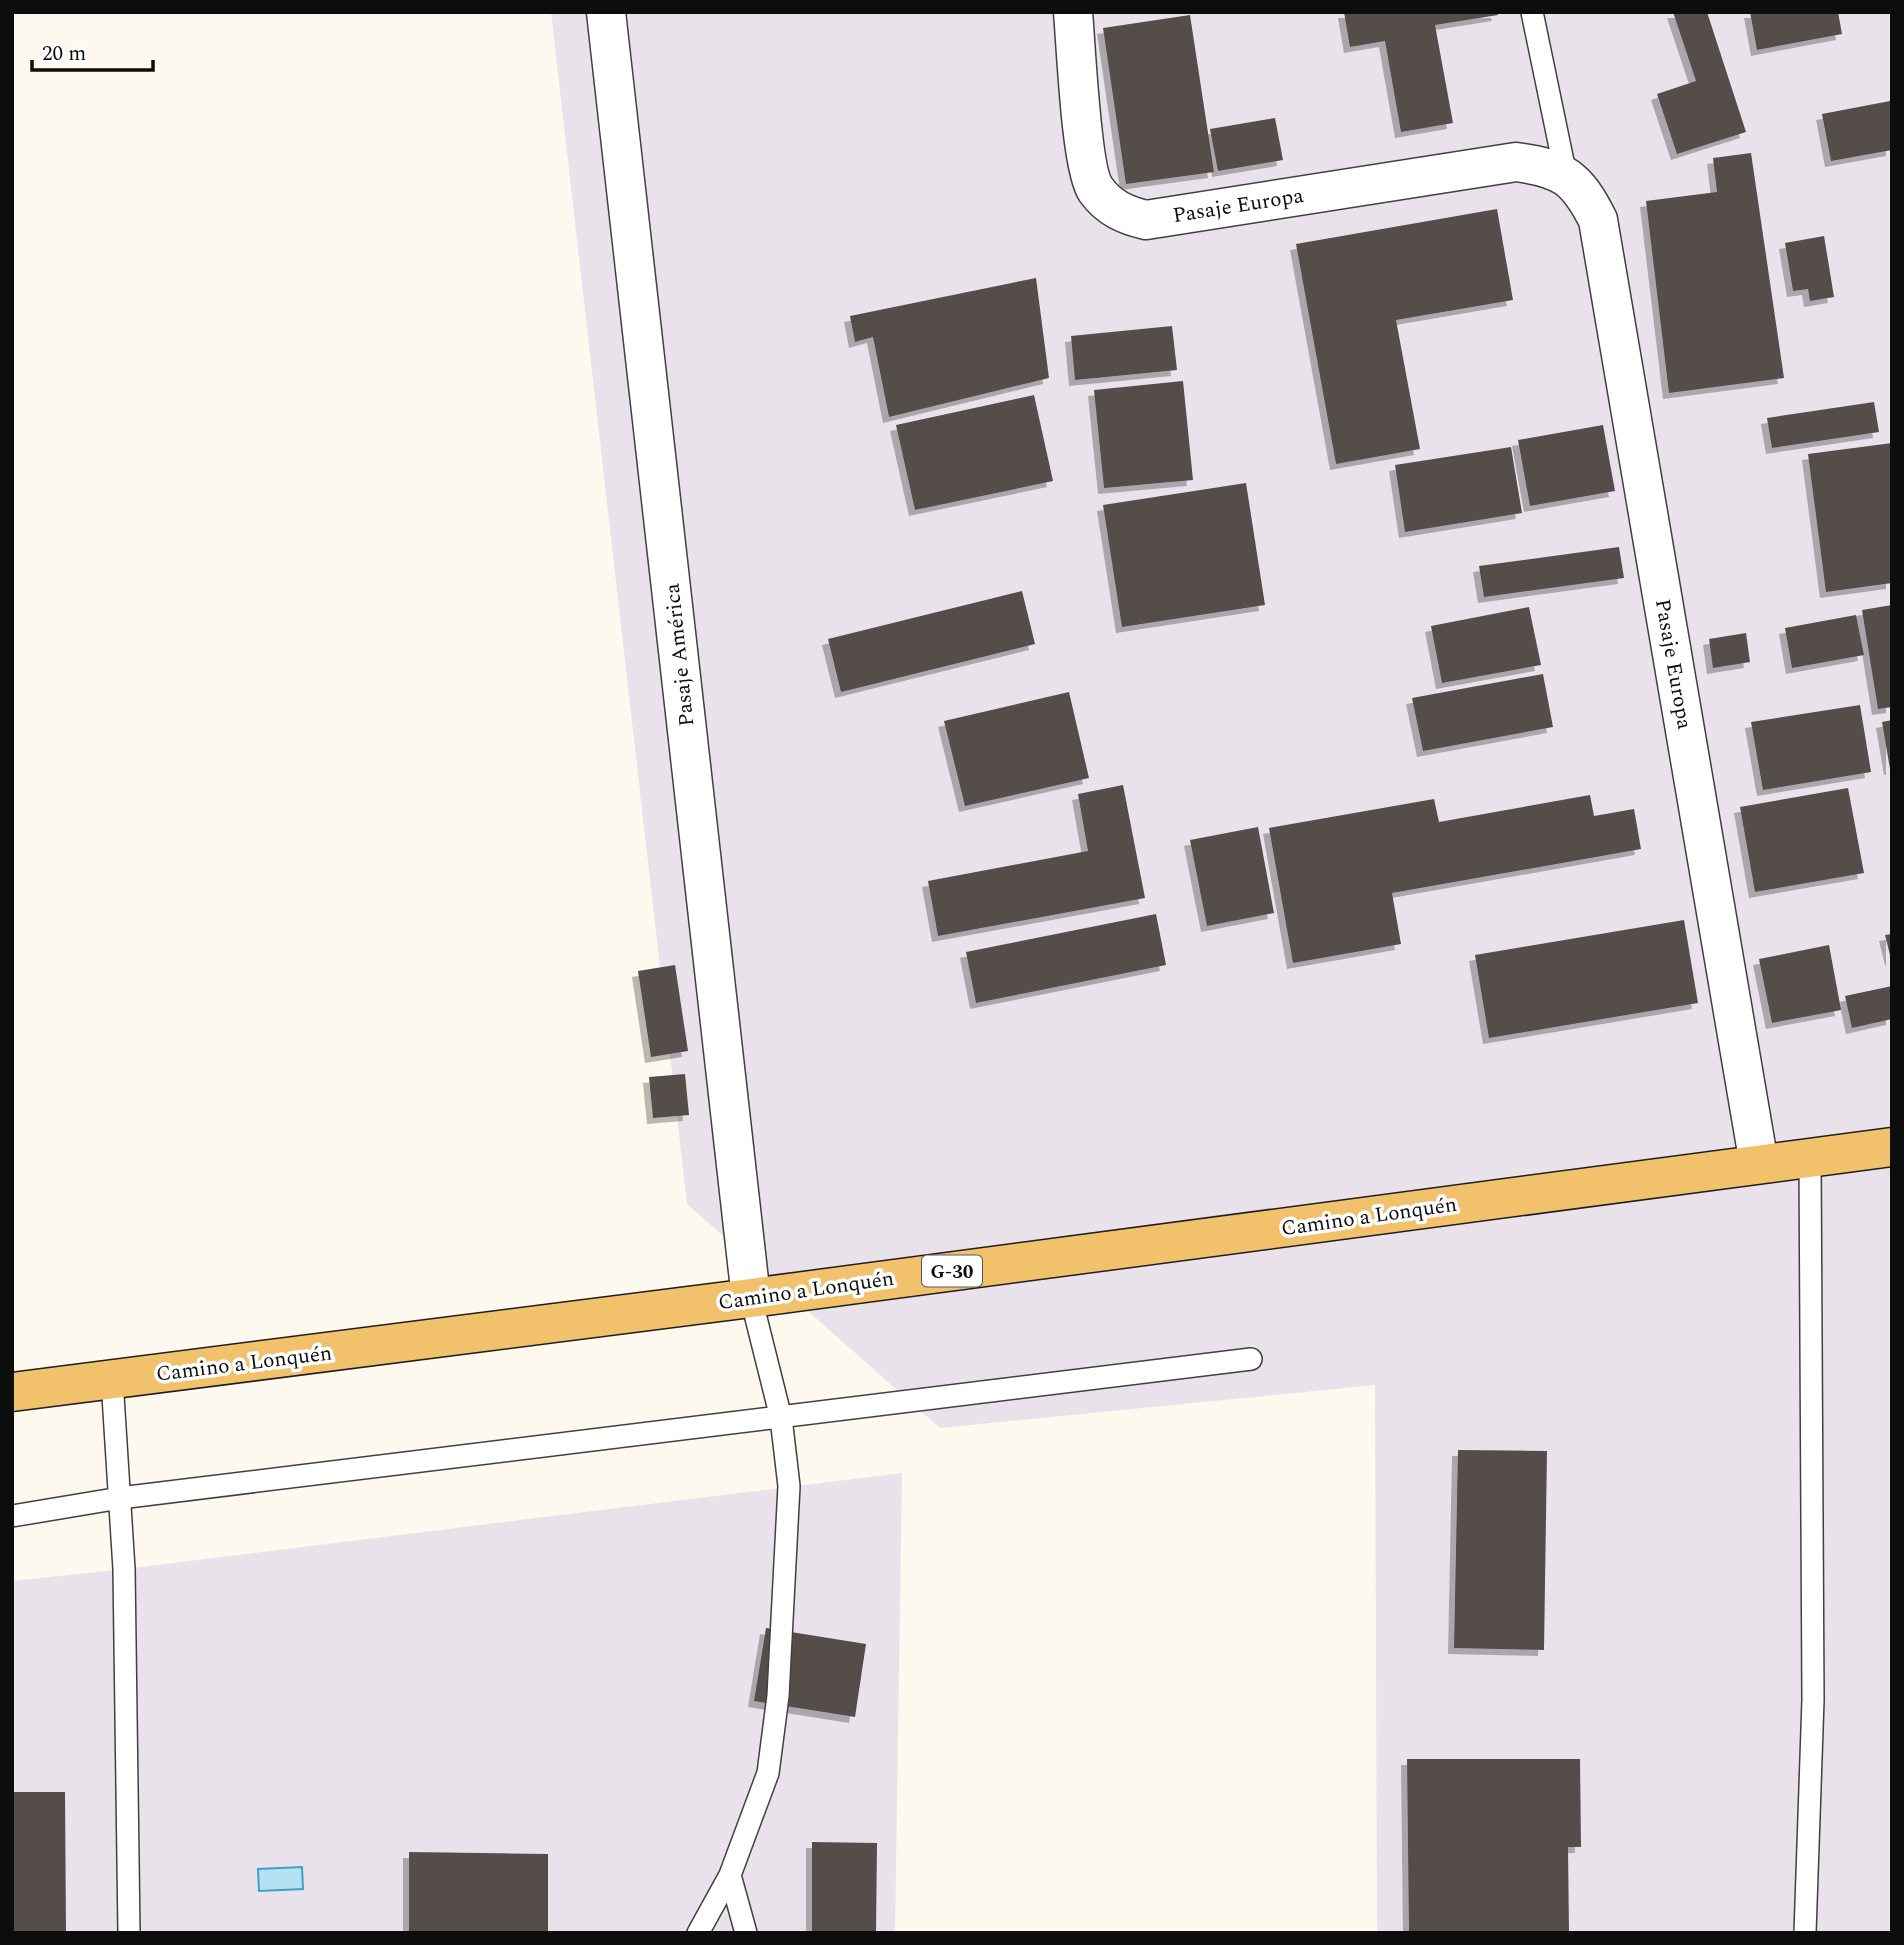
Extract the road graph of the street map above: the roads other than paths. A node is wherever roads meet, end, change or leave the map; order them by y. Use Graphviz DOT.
graph roads {
  1 [pos="606,12"];
  2 [pos="1073,12"];
  3 [pos="1532,12"];
  4 [pos="1566,176"];
  5 [pos="1892,1147"];
  6 [pos="1810,1157"];
  7 [pos="1759,1164"];
  8 [pos="751,1298"];
  9 [pos="1251,1359"];
  10 [pos="112,1380"];
  11 [pos="12,1392"];
  12 [pos="781,1418"];
  13 [pos="120,1498"];
  14 [pos="12,1516"];
  15 [pos="730,1875"];
  16 [pos="129,1933"];
  17 [pos="698,1933"];
  18 [pos="746,1933"];
  19 [pos="1805,1933"];
  1 -- 8 [label="street, Pasaje América"];
  2 -- 4 [label="street, Pasaje Europa"];
  3 -- 4 [label="lane, Pasaje Europa"];
  4 -- 7 [label="street, Pasaje Europa"];
  5 -- 6 [label="main road, Camino a Lonquén / G-30"];
  6 -- 7 [label="main road, Camino a Lonquén / G-30"];
  6 -- 19 [label="lane"];
  7 -- 8 [label="main road, Camino a Lonquén / G-30"];
  8 -- 10 [label="main road, Camino a Lonquén / G-30"];
  8 -- 12 [label="lane"];
  9 -- 12 [label="lane"];
  10 -- 11 [label="main road, Camino a Lonquén / G-30"];
  10 -- 13 [label="lane"];
  12 -- 13 [label="lane"];
  12 -- 15 [label="lane"];
  13 -- 14 [label="lane"];
  13 -- 16 [label="lane"];
  15 -- 17 [label="lane"];
  15 -- 18 [label="lane"];
}
